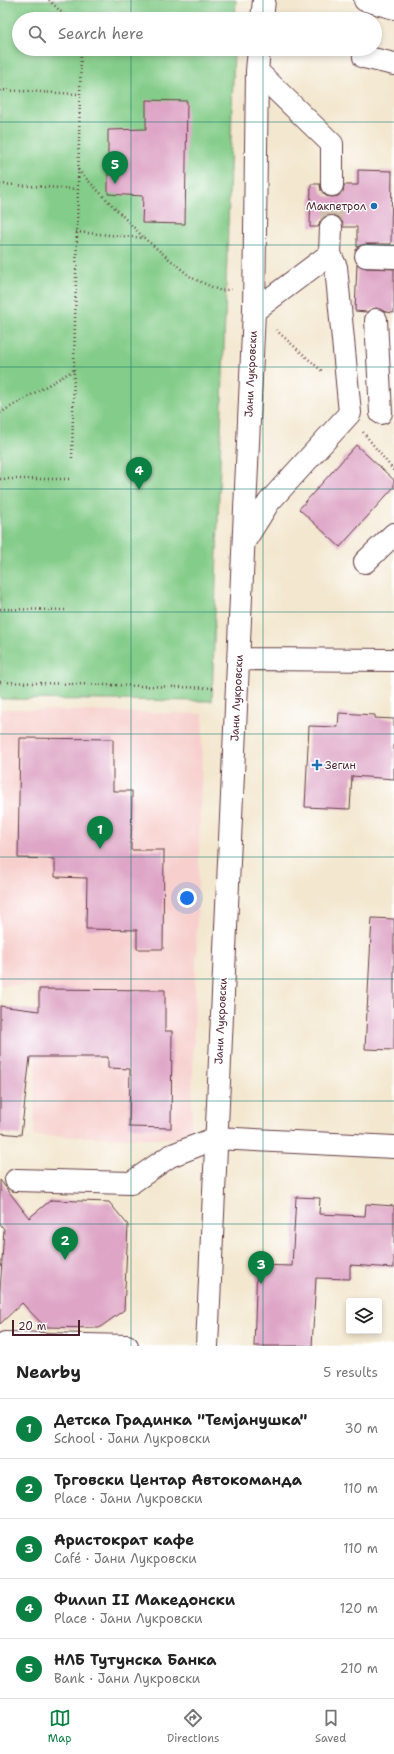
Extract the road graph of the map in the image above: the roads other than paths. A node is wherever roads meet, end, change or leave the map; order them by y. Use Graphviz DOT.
graph roads {
  1 [pos="264,0"];
  2 [pos="366,0"];
  3 [pos="394,8"];
  4 [pos="263,12"];
  5 [pos="258,56"];
  6 [pos="364,57"];
  7 [pos="394,64"];
  8 [pos="257,71"];
  9 [pos="332,184"];
  10 [pos="331,227"];
  11 [pos="330,254"];
  12 [pos="366,256"];
  13 [pos="394,257"];
  14 [pos="254,311"];
  15 [pos="376,320"];
  16 [pos="350,413"];
  17 [pos="387,413"];
  18 [pos="394,534"];
  19 [pos="243,543"];
  20 [pos="365,562"];
  21 [pos="239,659"];
  22 [pos="394,660"];
  23 [pos="216,1138"];
  24 [pos="394,1147"];
  25 [pos="16,1180"];
  26 [pos="5,1343"];
  27 [pos="127,1346"];
  28 [pos="207,1346"];
  1 -- 4 [label="street"];
  2 -- 3 [label="street"];
  5 -- 8 [label="street, Јани Лукровски"];
  6 -- 7 [label="street"];
  8 -- 9 [label="street"];
  8 -- 14 [label="street, Јани Лукровски"];
  10 -- 11 [label="street"];
  11 -- 14 [label="street"];
  11 -- 16 [label="street"];
  12 -- 13 [label="street"];
  14 -- 19 [label="street, Јани Лукровски"];
  15 -- 17 [label="street"];
  16 -- 17 [label="street"];
  16 -- 19 [label="street"];
  18 -- 20 [label="street"];
  19 -- 21 [label="street, Јани Лукровски"];
  21 -- 22 [label="street"];
  21 -- 23 [label="street, Јани Лукровски"];
  23 -- 24 [label="street"];
  23 -- 25 [label="street"];
  23 -- 28 [label="street, Јани Лукровски"];
  26 -- 27 [label="street"];
}
